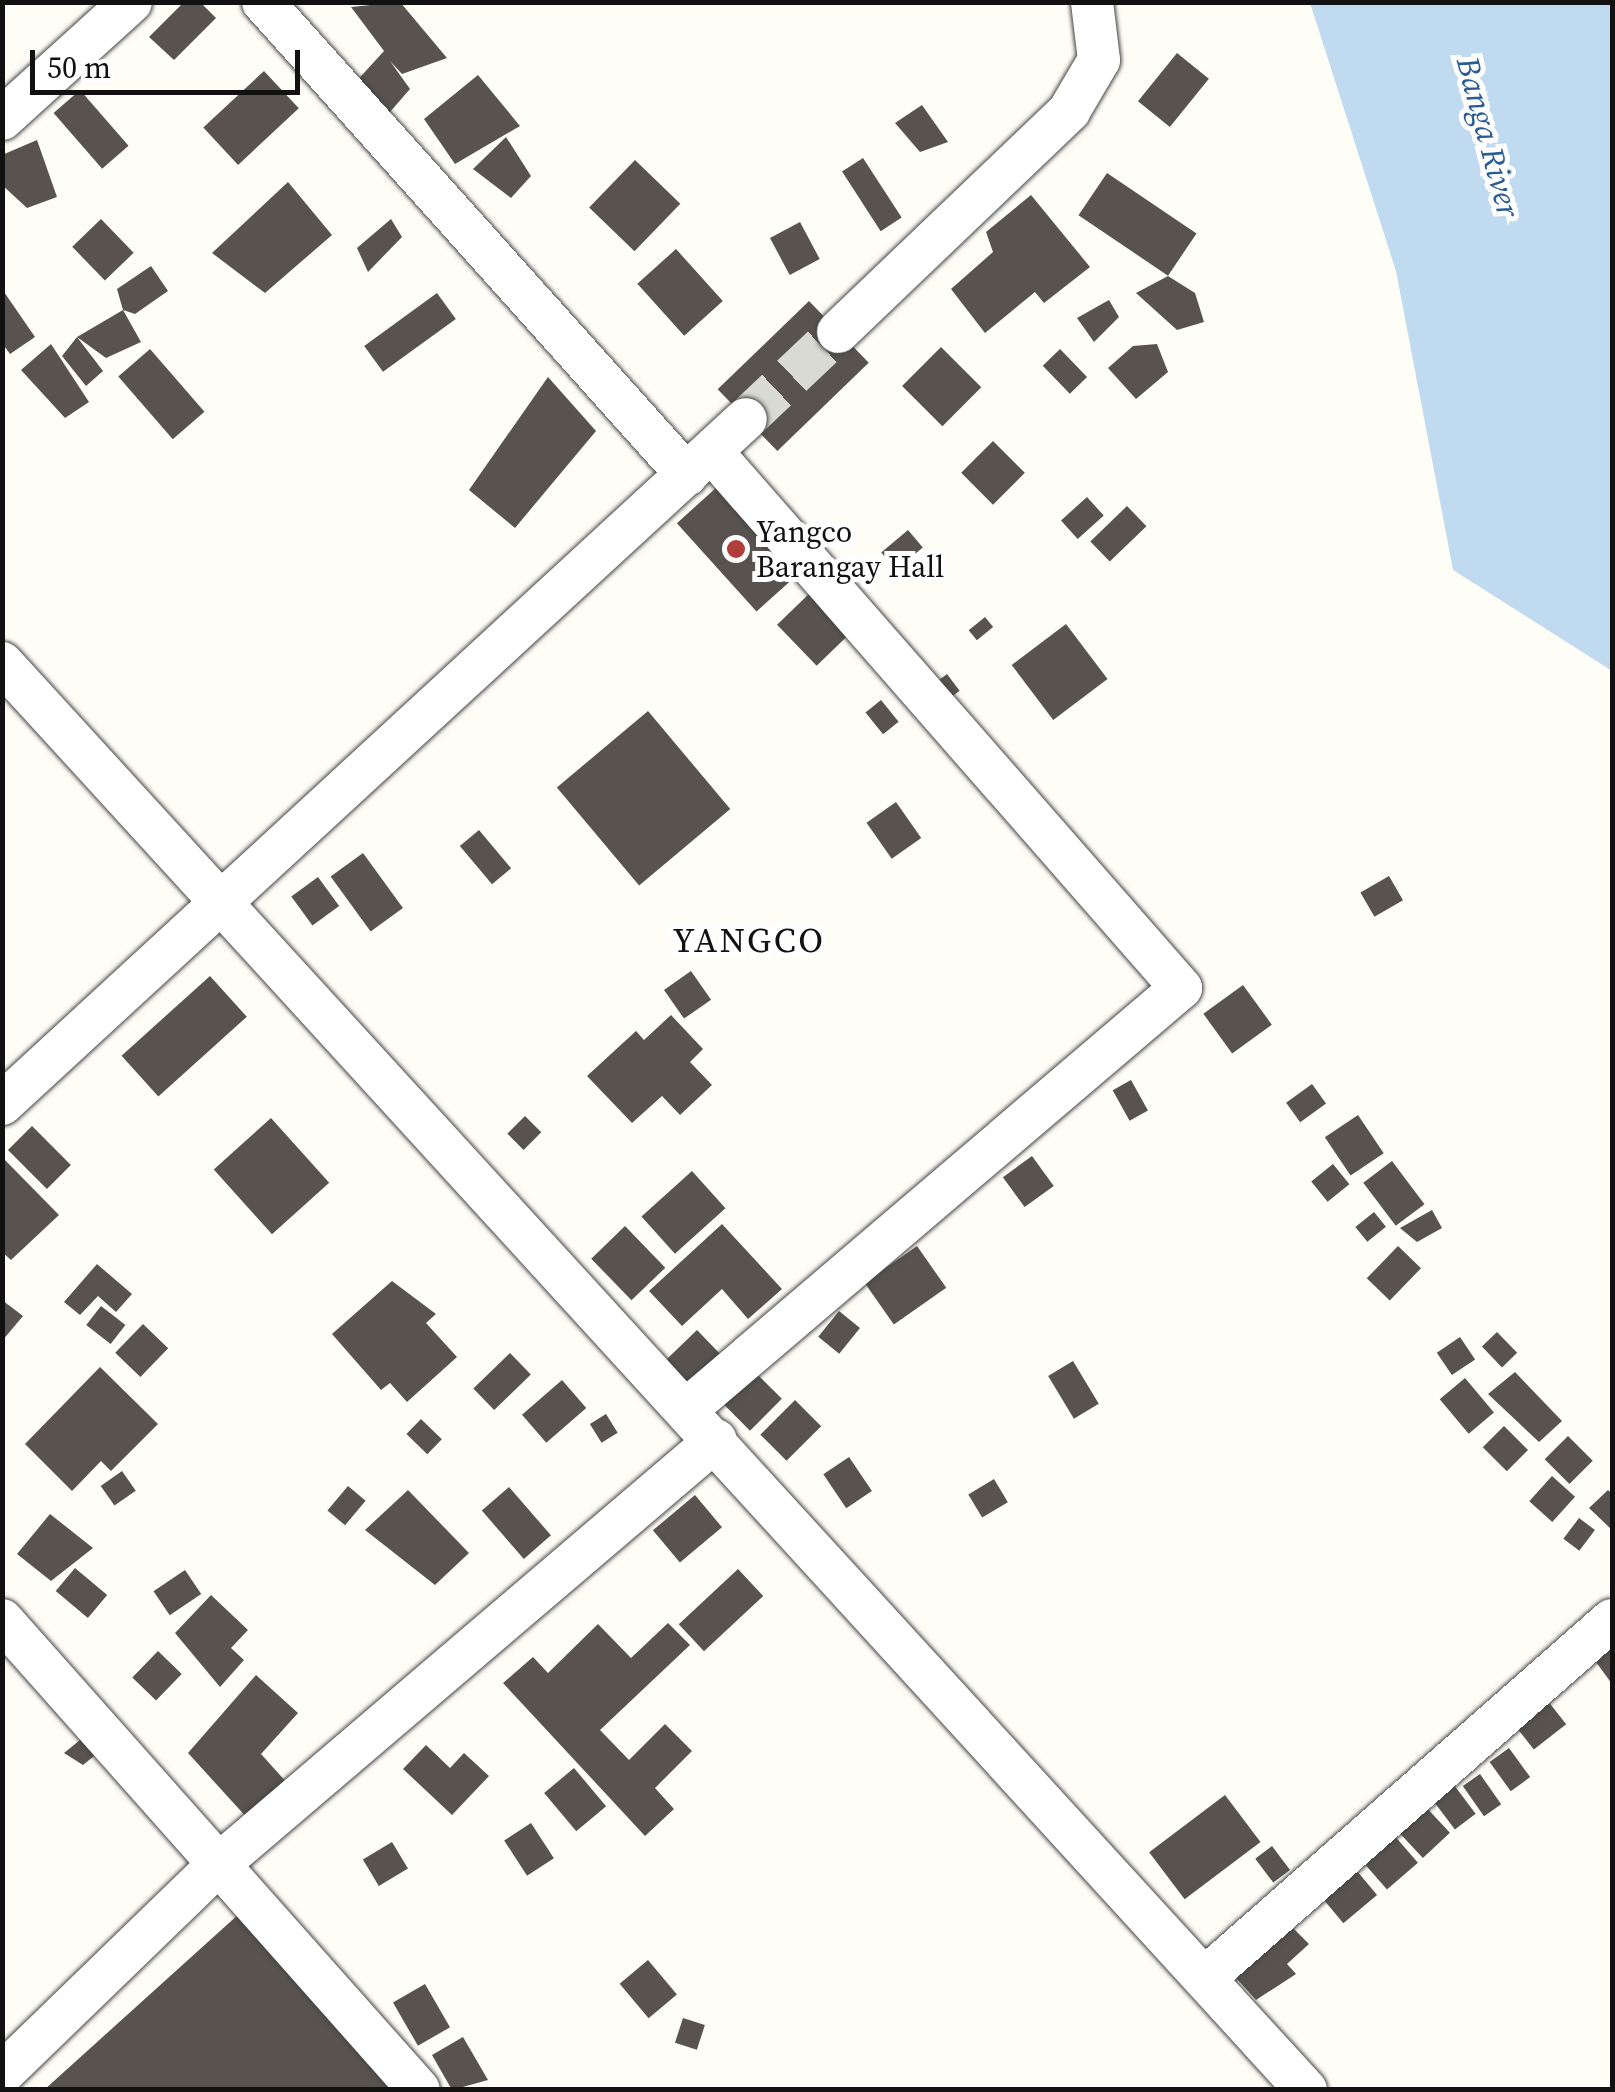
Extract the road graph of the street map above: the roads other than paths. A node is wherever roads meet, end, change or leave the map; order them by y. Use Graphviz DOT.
graph roads {
  1 [pos="131,2"];
  2 [pos="263,2"];
  3 [pos="1092,2"];
  4 [pos="2,119"];
  5 [pos="838,332"];
  6 [pos="746,419"];
  7 [pos="700,464"];
  8 [pos="2,663"];
  9 [pos="220,905"];
  10 [pos="2,1104"];
  11 [pos="687,1409"];
  12 [pos="716,1440"];
  13 [pos="2,1620"];
  14 [pos="1612,1620"];
  15 [pos="219,1864"];
  16 [pos="1207,1976"];
  17 [pos="2,2074"];
  18 [pos="419,2090"];
  19 [pos="1306,2090"];
  1 -- 4 [label="street"];
  2 -- 7 [label="street"];
  3 -- 5 [label="street"];
  6 -- 7 [label="street"];
  7 -- 9 [label="street"];
  7 -- 11 [label="street"];
  8 -- 9 [label="street"];
  9 -- 10 [label="street"];
  9 -- 11 [label="street"];
  11 -- 12 [label="street"];
  12 -- 15 [label="street"];
  12 -- 16 [label="street"];
  13 -- 15 [label="street"];
  14 -- 16 [label="street"];
  15 -- 17 [label="street"];
  15 -- 18 [label="street"];
  16 -- 19 [label="street"];
}
